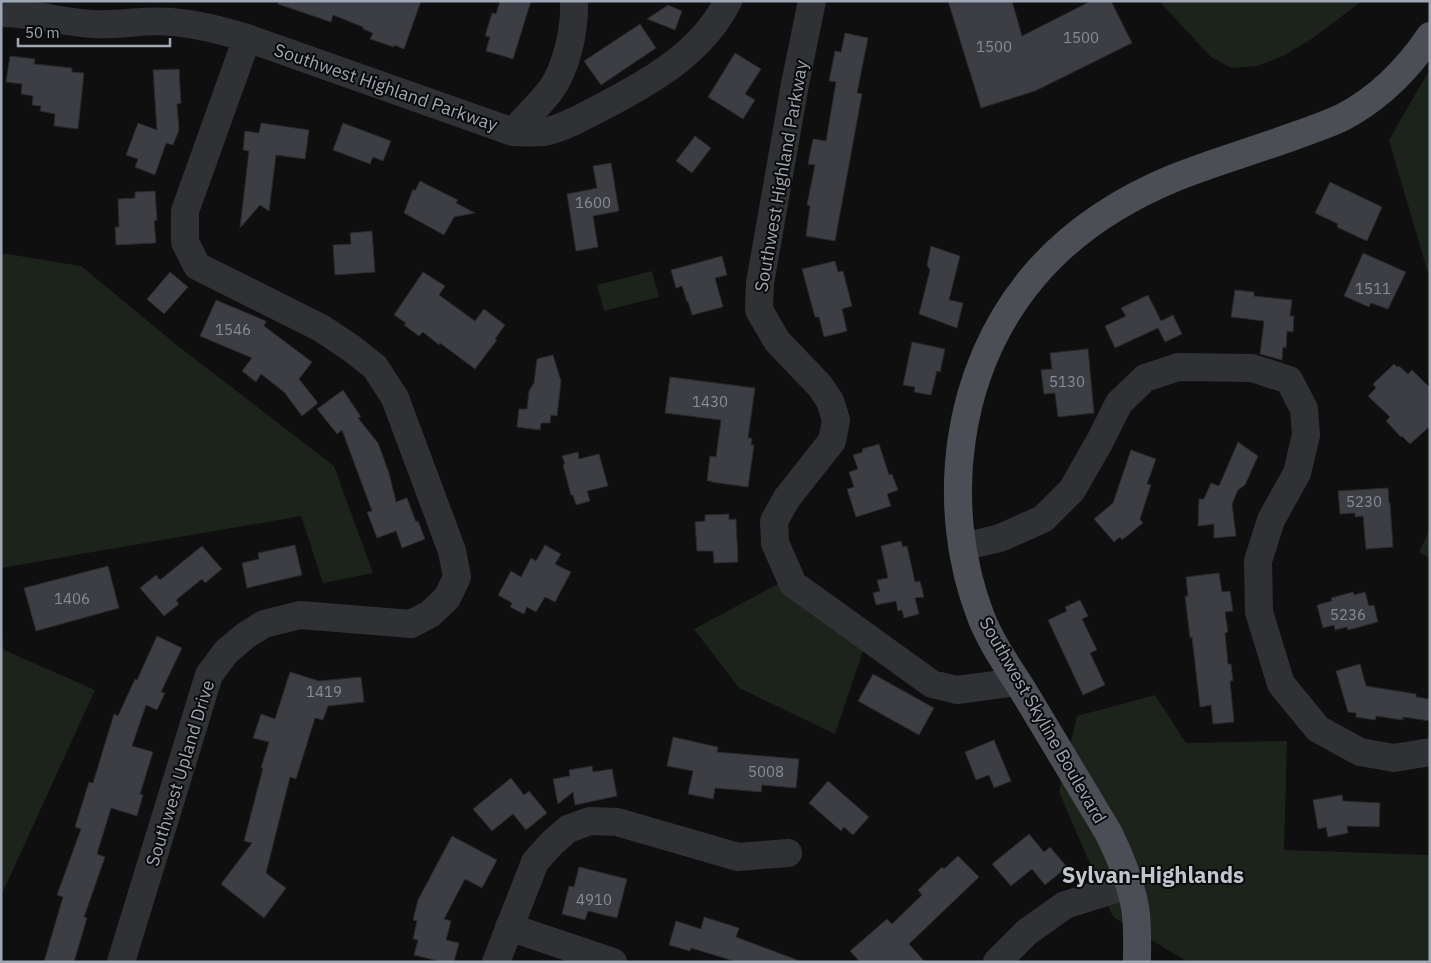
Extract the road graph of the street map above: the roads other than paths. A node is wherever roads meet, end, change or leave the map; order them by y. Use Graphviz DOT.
graph roads {
  1 [pos="574,1"];
  2 [pos="728,1"];
  3 [pos="812,1"];
  4 [pos="1,13"];
  5 [pos="1430,36"];
  6 [pos="247,38"];
  7 [pos="513,132"];
  8 [pos="962,547"];
  9 [pos="1018,682"];
  10 [pos="1430,752"];
  11 [pos="788,853"];
  12 [pos="1129,885"];
  13 [pos="508,927"];
  14 [pos="122,962"];
  15 [pos="496,962"];
  16 [pos="613,962"];
  17 [pos="997,962"];
  18 [pos="1137,962"];
  1 -- 7 [label="street"];
  2 -- 7 [label="street, Southwest Highland Parkway"];
  3 -- 9 [label="street, Southwest Highland Parkway"];
  4 -- 6 [label="street, Southwest Highland Parkway"];
  5 -- 8 [label="main road, Southwest Skyline Boulevard"];
  6 -- 7 [label="street, Southwest Highland Parkway"];
  6 -- 14 [label="street, Southwest Upland Drive"];
  8 -- 9 [label="main road, Southwest Skyline Boulevard"];
  8 -- 10 [label="street"];
  9 -- 12 [label="main road, Southwest Skyline Boulevard"];
  11 -- 13 [label="street"];
  12 -- 17 [label="street"];
  12 -- 18 [label="main road, Southwest Skyline Boulevard"];
  13 -- 15 [label="street"];
  13 -- 16 [label="street"];
}
